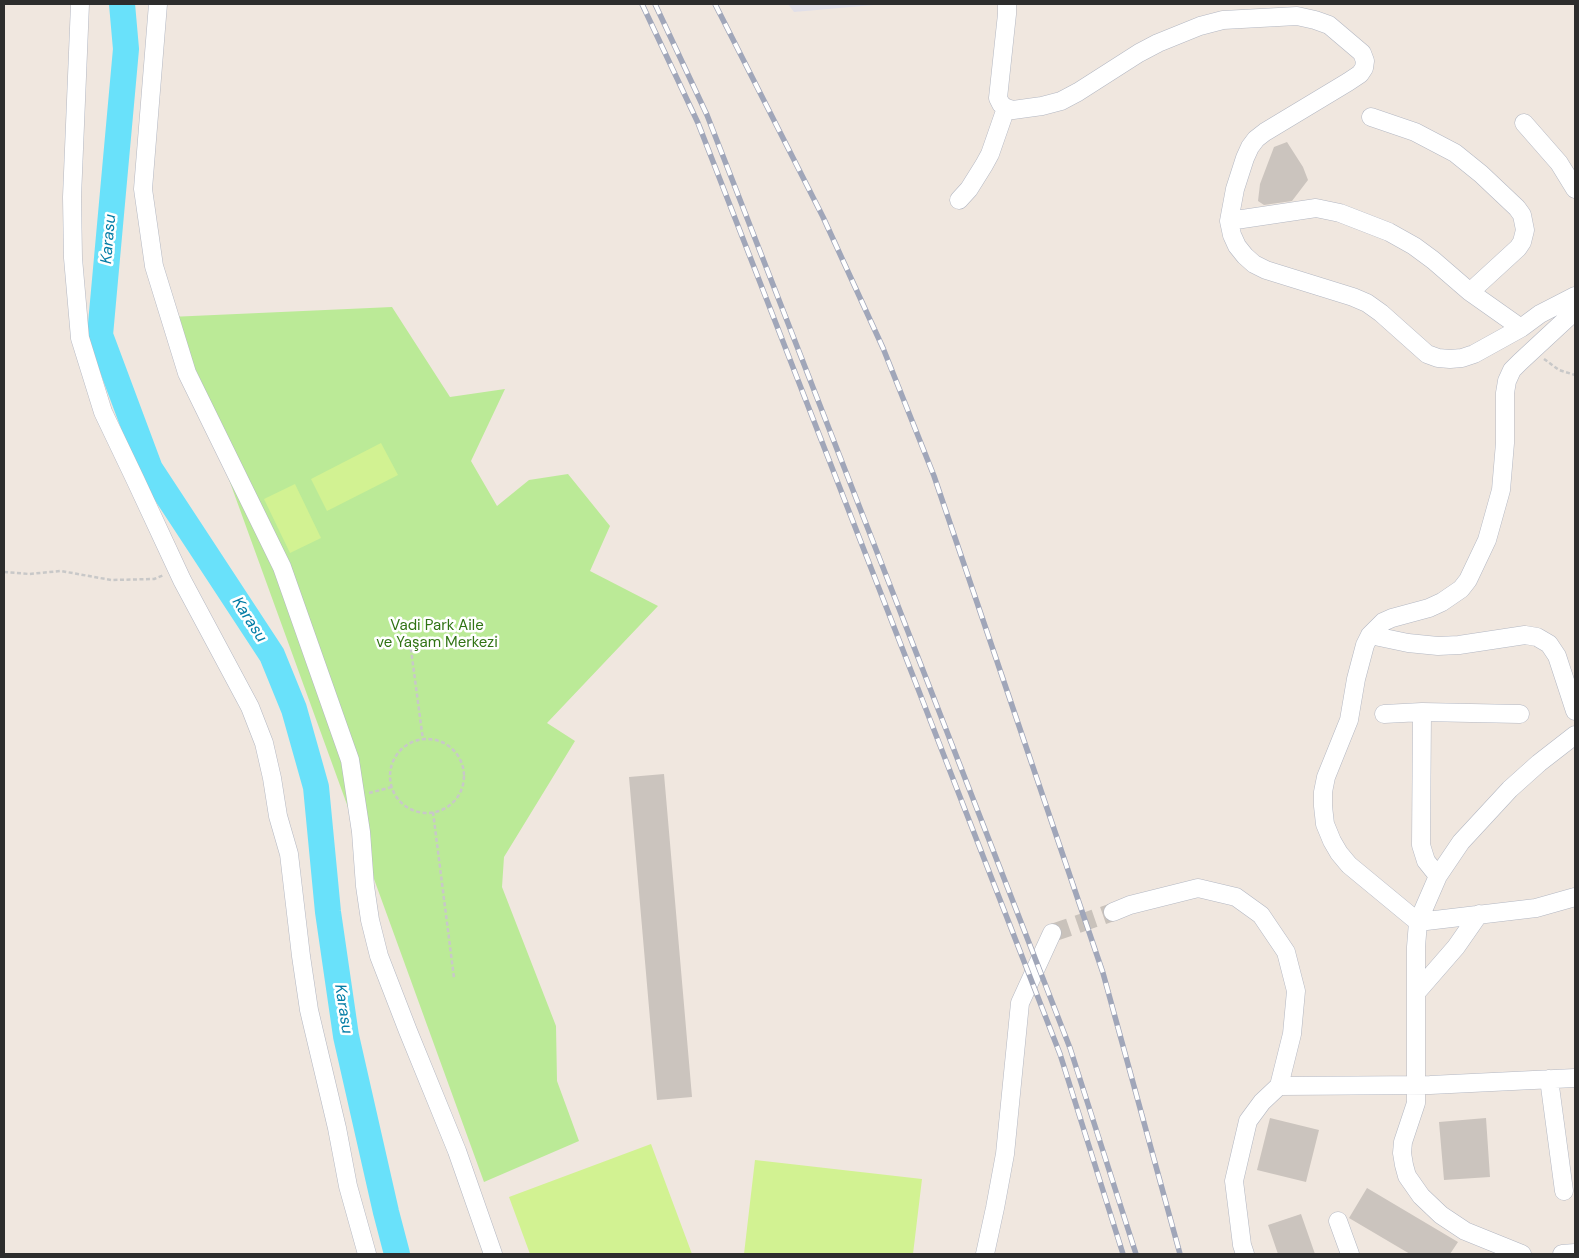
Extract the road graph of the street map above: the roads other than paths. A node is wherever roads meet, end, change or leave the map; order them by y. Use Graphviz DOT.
graph roads {
  1 [pos="80,4"];
  2 [pos="158,4"];
  3 [pos="1007,4"];
  4 [pos="1006,108"];
  5 [pos="1371,117"];
  6 [pos="1524,122"];
  7 [pos="1575,189"];
  8 [pos="959,200"];
  9 [pos="1229,221"];
  10 [pos="1470,292"];
  11 [pos="1575,296"];
  12 [pos="1575,311"];
  13 [pos="1521,328"];
  14 [pos="1370,635"];
  15 [pos="1575,711"];
  16 [pos="1422,712"];
  17 [pos="1384,714"];
  18 [pos="1520,714"];
  19 [pos="1575,735"];
  20 [pos="1438,876"];
  21 [pos="1575,897"];
  22 [pos="1113,912"];
  23 [pos="1479,914"];
  24 [pos="1418,922"];
  25 [pos="1052,934"];
  26 [pos="1416,993"];
  27 [pos="1575,1078"];
  28 [pos="1549,1079"];
  29 [pos="1417,1085"];
  30 [pos="1279,1086"];
  31 [pos="1564,1191"];
  32 [pos="1338,1221"];
  33 [pos="1575,1253"];
  34 [pos="367,1254"];
  35 [pos="493,1254"];
  36 [pos="984,1254"];
  37 [pos="1246,1254"];
  38 [pos="1350,1254"];
  39 [pos="1522,1254"];
  40 [pos="1562,1254"];
  1 -- 34 [label="street"];
  2 -- 35 [label="street"];
  3 -- 4 [label="street"];
  4 -- 8 [label="street"];
  4 -- 9 [label="street"];
  5 -- 10 [label="street"];
  6 -- 7 [label="street"];
  9 -- 10 [label="street"];
  9 -- 13 [label="street"];
  10 -- 13 [label="street"];
  11 -- 13 [label="street"];
  12 -- 14 [label="street"];
  14 -- 15 [label="street"];
  14 -- 24 [label="street"];
  16 -- 17 [label="street"];
  16 -- 18 [label="street"];
  16 -- 20 [label="street"];
  19 -- 20 [label="street"];
  20 -- 24 [label="street"];
  21 -- 23 [label="street"];
  22 -- 30 [label="street"];
  23 -- 24 [label="street"];
  23 -- 26 [label="street"];
  24 -- 26 [label="street"];
  25 -- 36 [label="street"];
  26 -- 29 [label="street"];
  27 -- 28 [label="street"];
  28 -- 29 [label="street"];
  28 -- 31 [label="street"];
  29 -- 30 [label="street"];
  29 -- 39 [label="street"];
  30 -- 37 [label="street"];
  32 -- 38 [label="street"];
  33 -- 40 [label="street"];
}
